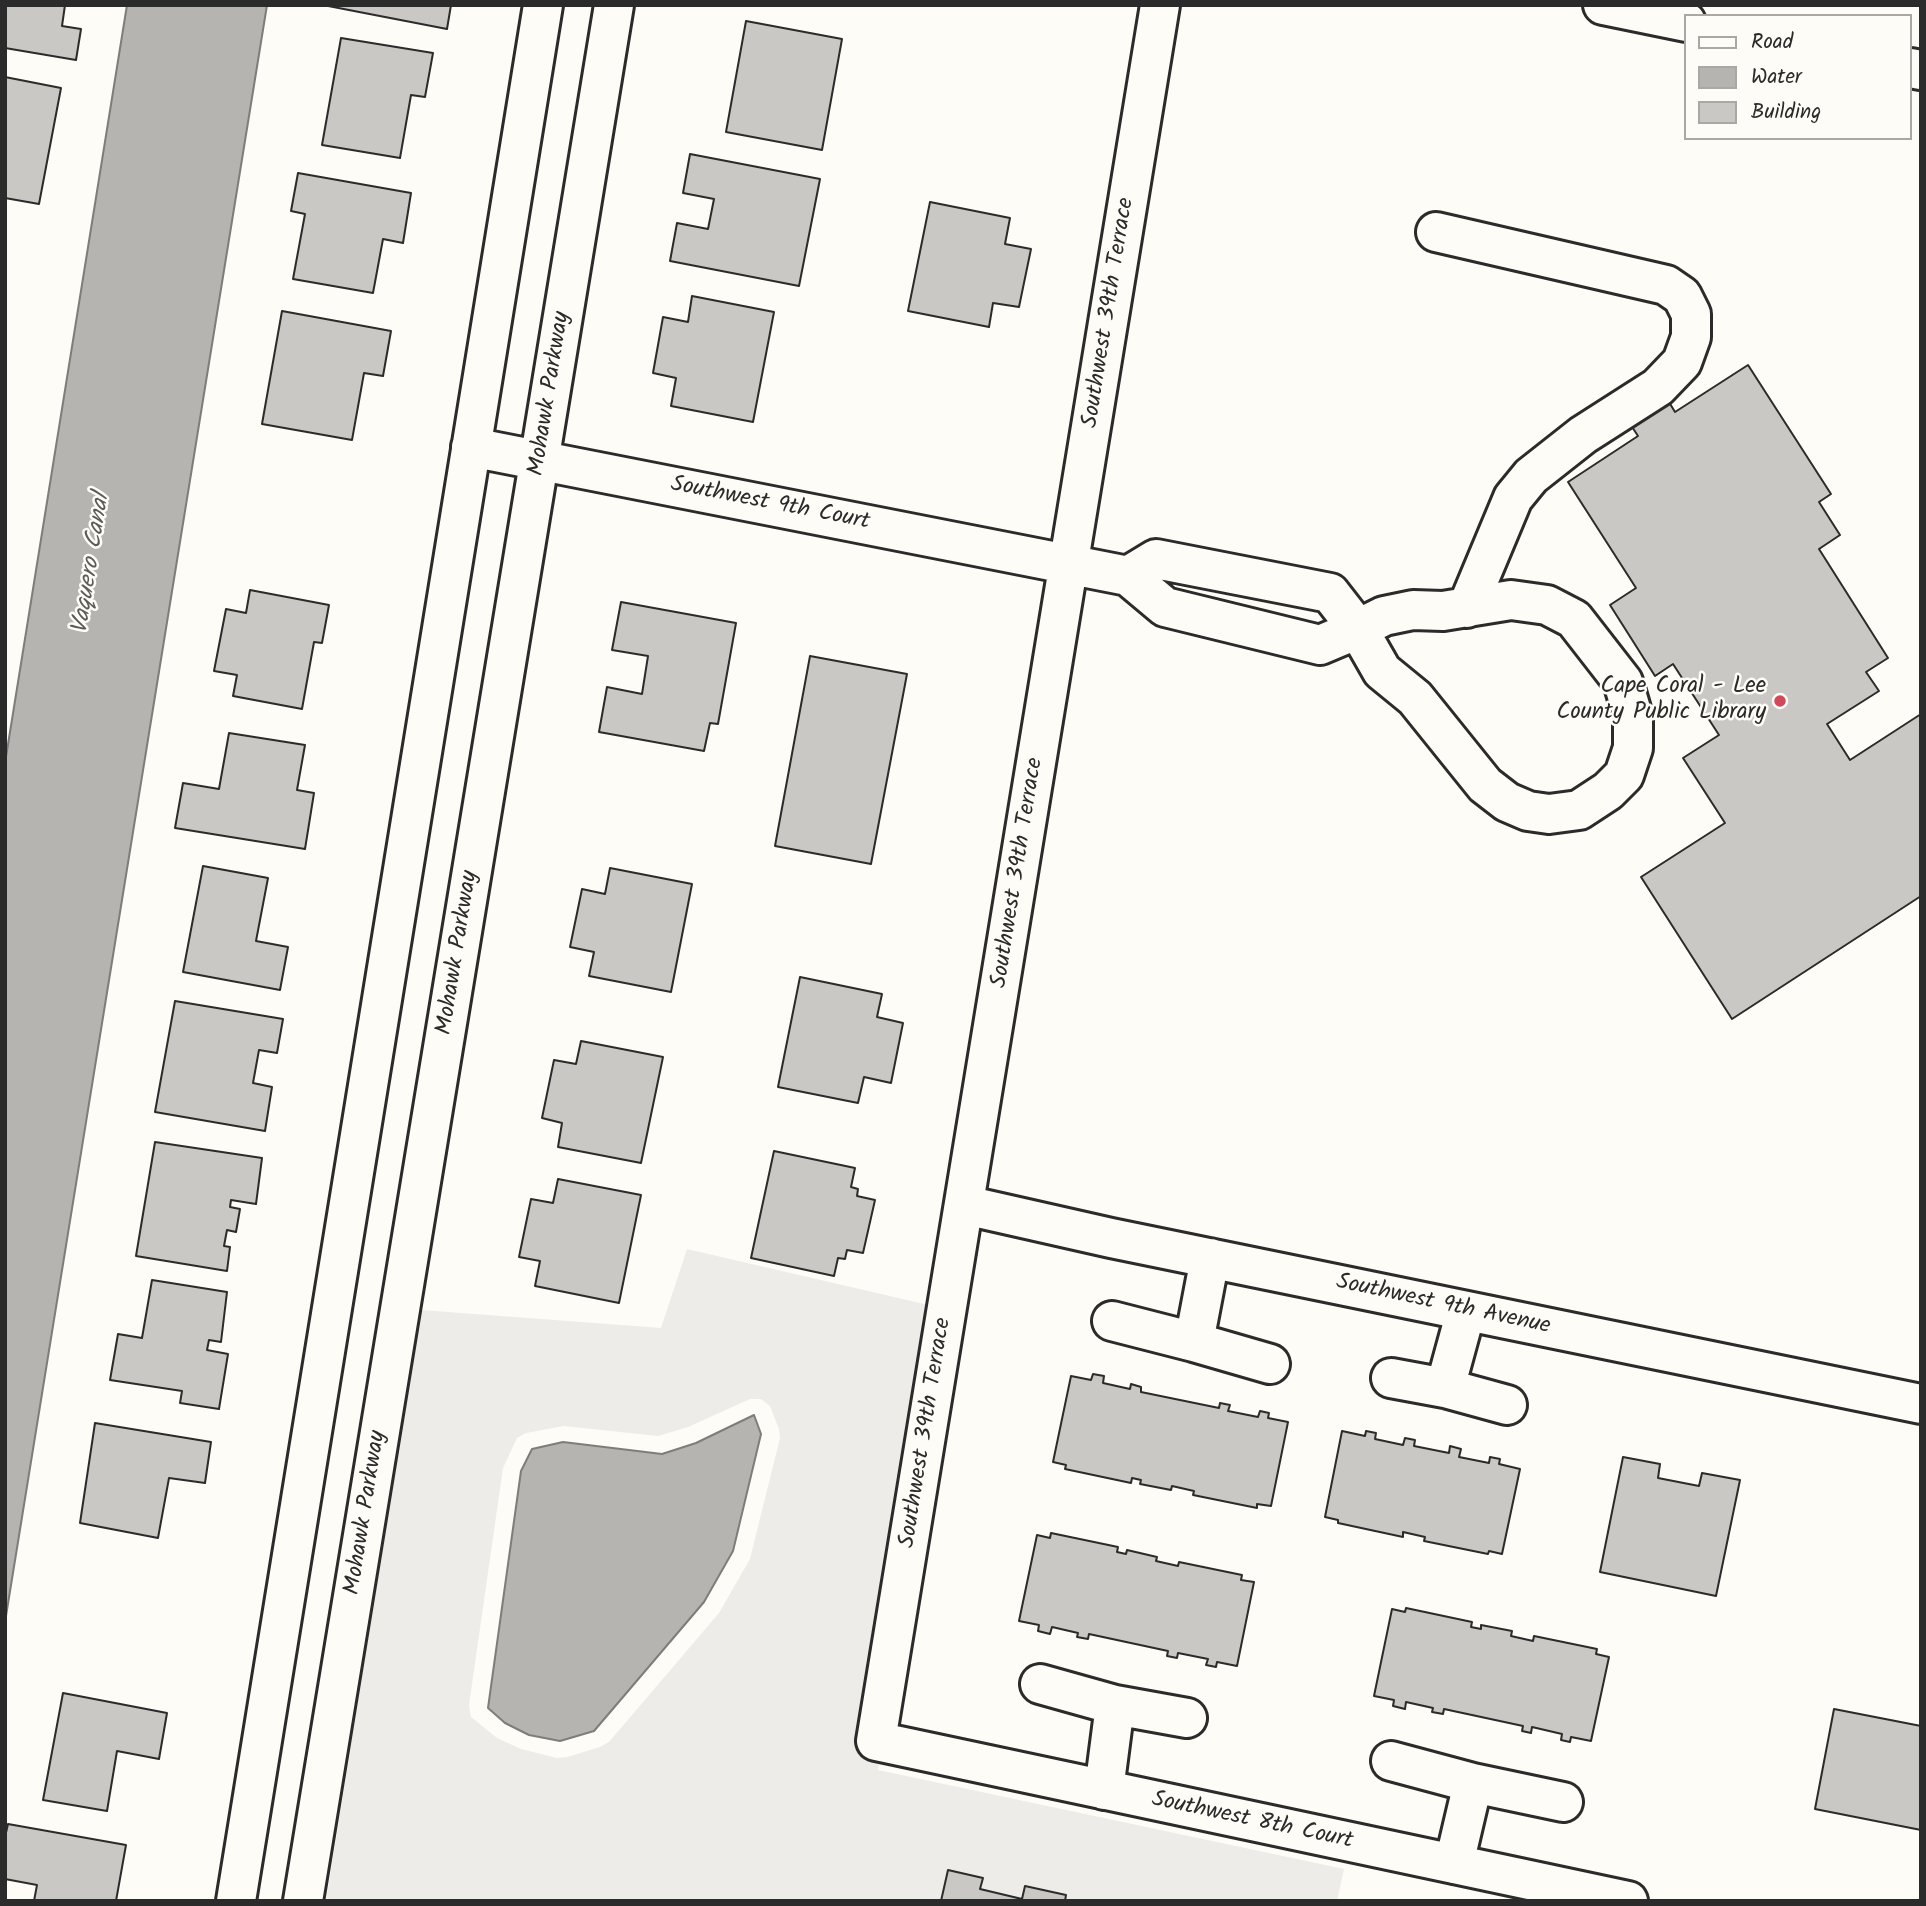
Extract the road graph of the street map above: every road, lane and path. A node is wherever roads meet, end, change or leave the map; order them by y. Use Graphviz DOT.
graph roads {
  1 [pos="543,5"];
  2 [pos="614,5"];
  3 [pos="1160,5"];
  4 [pos="1603,5"];
  5 [pos="1685,22"];
  6 [pos="1436,232"];
  7 [pos="471,447"];
  8 [pos="540,460"];
  9 [pos="1069,564"];
  10 [pos="1128,576"];
  11 [pos="1467,608"];
  12 [pos="1358,628"];
  13 [pos="965,1205"];
  14 [pos="1210,1258"];
  15 [pos="1466,1311"];
  16 [pos="1112,1321"];
  17 [pos="1194,1342"];
  18 [pos="1270,1364"];
  19 [pos="1391,1378"];
  20 [pos="1445,1388"];
  21 [pos="1921,1404"];
  22 [pos="1507,1405"];
  23 [pos="1041,1684"];
  24 [pos="1115,1705"];
  25 [pos="1187,1718"];
  26 [pos="876,1741"];
  27 [pos="1391,1761"];
  28 [pos="1472,1783"];
  29 [pos="1104,1790"];
  30 [pos="1563,1802"];
  31 [pos="1454,1864"];
  32 [pos="236,1901"];
  33 [pos="303,1901"];
  34 [pos="1628,1901"];
  1 -- 7 [label="street"];
  2 -- 8 [label="street, Mohawk Parkway"];
  3 -- 9 [label="street, Southwest 39th Terrace"];
  4 -- 5 [label="street"];
  6 -- 11 [label="street"];
  7 -- 8 [label="street, Southwest 9th Court"];
  7 -- 32 [label="street"];
  8 -- 9 [label="street, Southwest 9th Court"];
  8 -- 33 [label="street, Mohawk Parkway"];
  9 -- 10 [label="street, Southwest 9th Court"];
  9 -- 13 [label="street, Southwest 39th Terrace"];
  10 -- 12 [label="street"];
  10 -- 12 [label="street"];
  11 -- 12 [label="street"];
  11 -- 12 [label="street"];
  13 -- 14 [label="street, Southwest 9th Avenue"];
  13 -- 26 [label="street, Southwest 39th Terrace"];
  14 -- 15 [label="street, Southwest 9th Avenue"];
  14 -- 17 [label="street"];
  15 -- 20 [label="street"];
  15 -- 21 [label="street, Southwest 9th Avenue"];
  16 -- 17 [label="street"];
  17 -- 18 [label="street"];
  19 -- 20 [label="street"];
  20 -- 22 [label="street"];
  23 -- 24 [label="street"];
  24 -- 25 [label="street"];
  24 -- 29 [label="street"];
  26 -- 29 [label="street, Southwest 8th Court"];
  27 -- 28 [label="street"];
  28 -- 30 [label="street"];
  28 -- 31 [label="street"];
  29 -- 31 [label="street, Southwest 8th Court"];
  31 -- 34 [label="street, Southwest 8th Court"];
}
